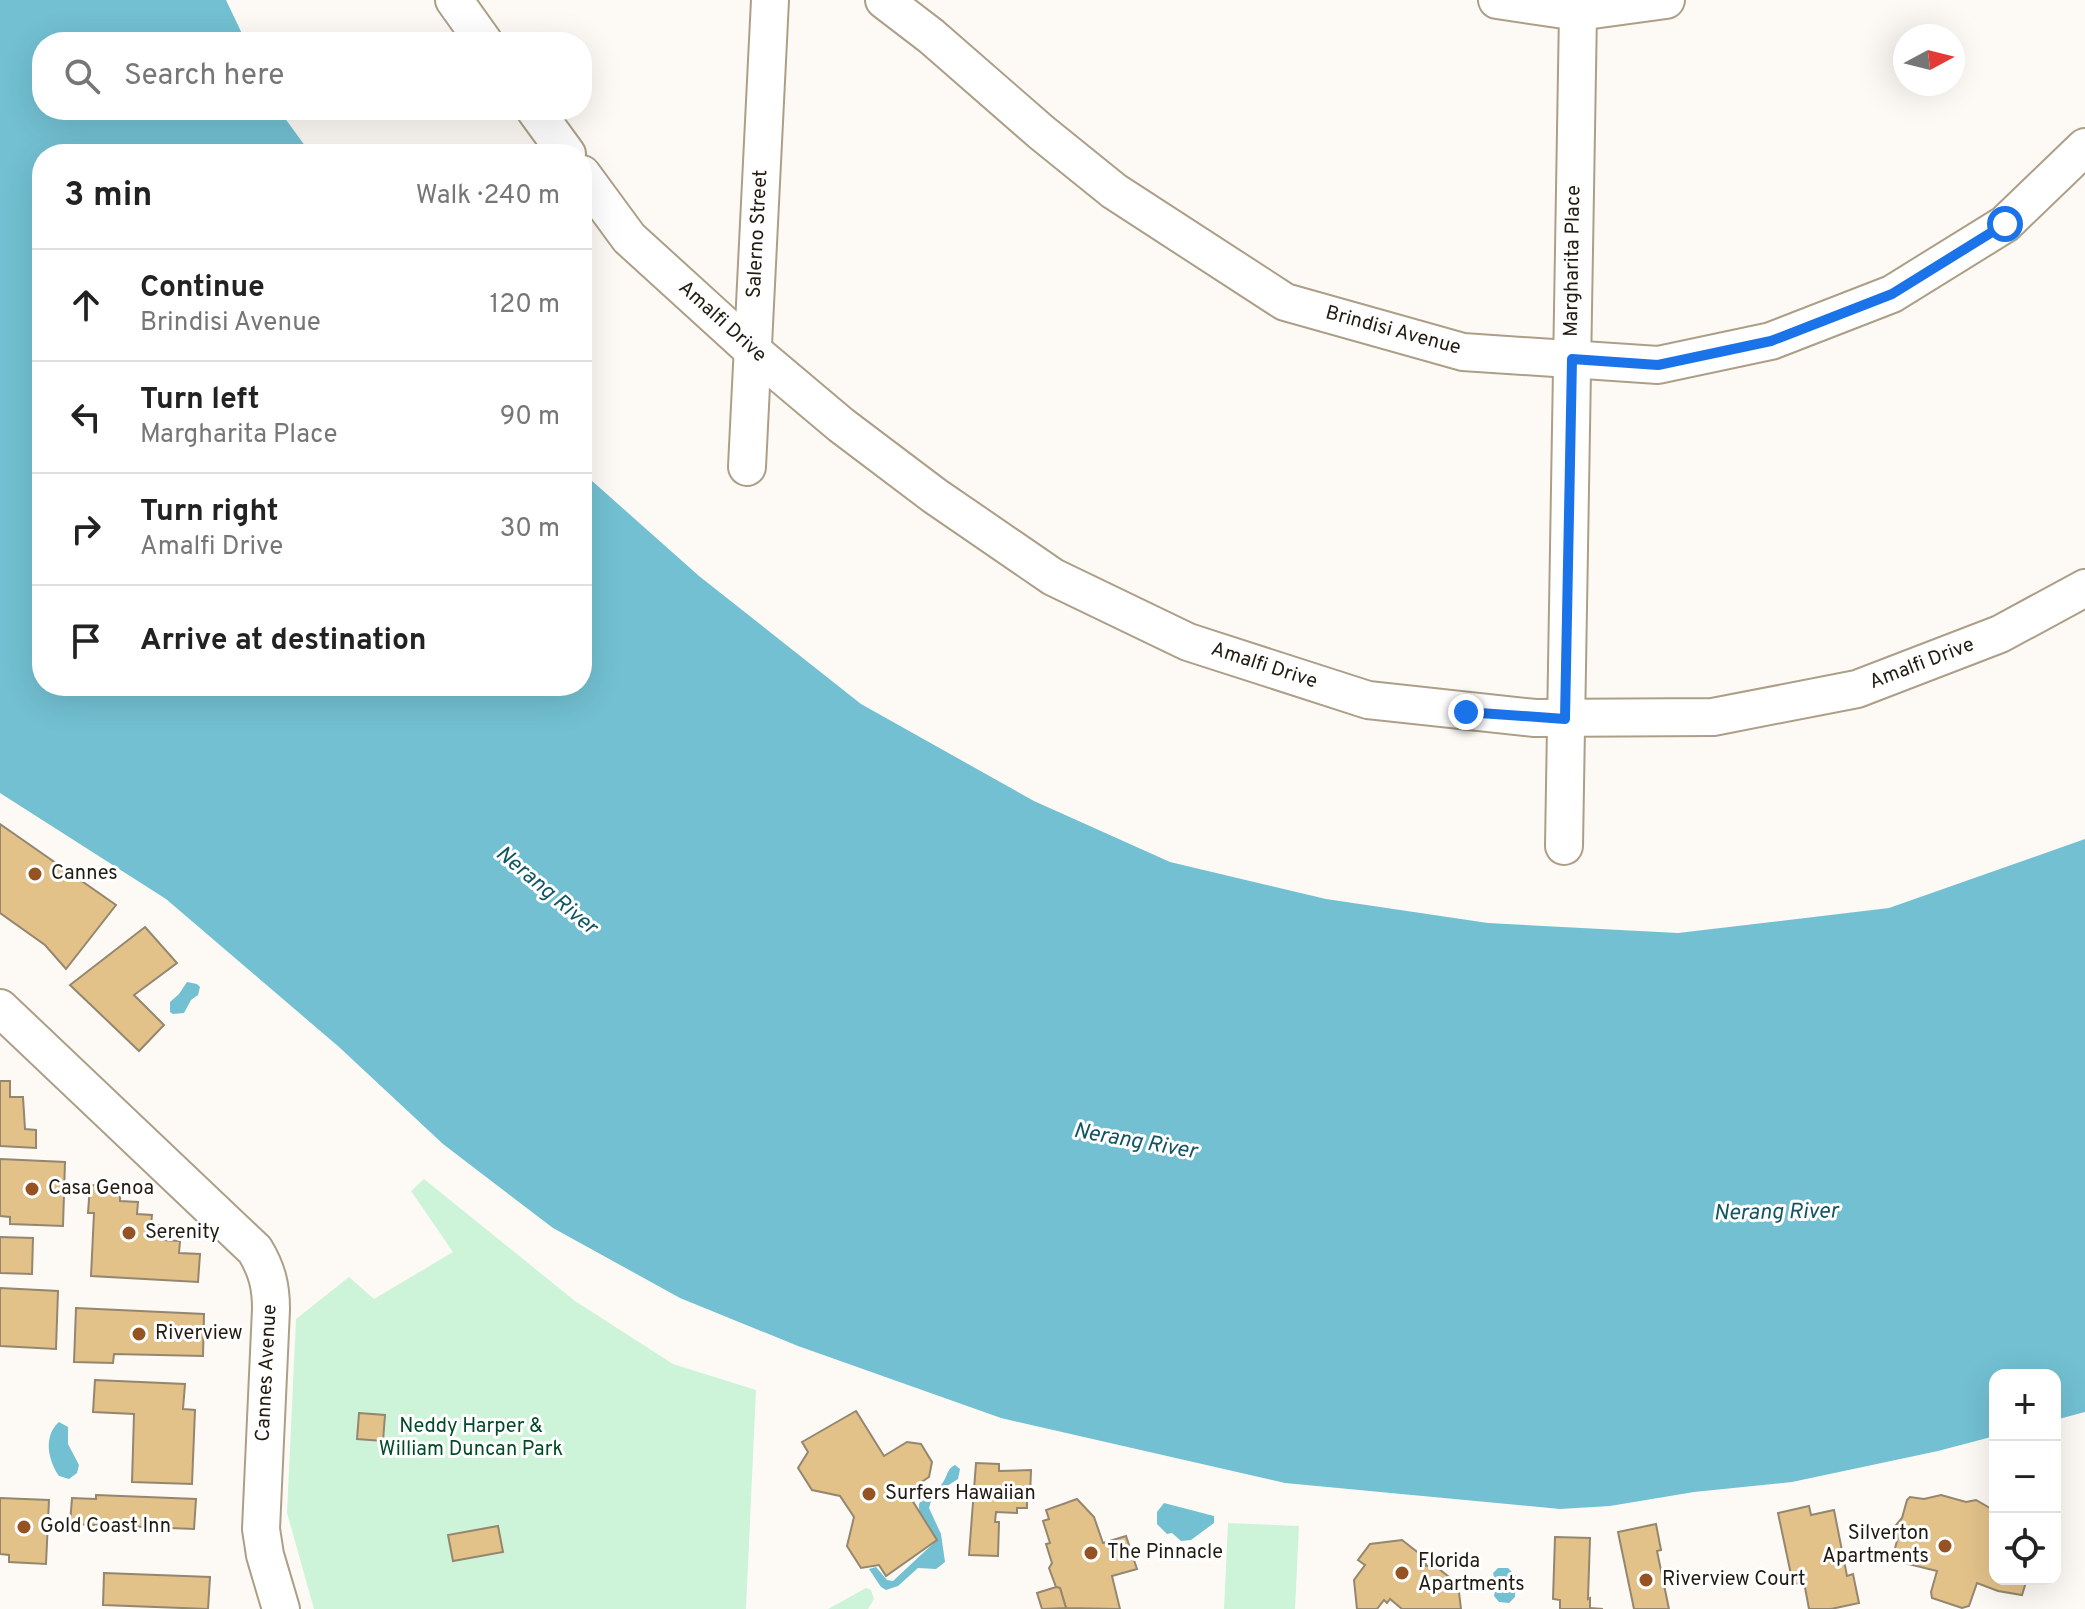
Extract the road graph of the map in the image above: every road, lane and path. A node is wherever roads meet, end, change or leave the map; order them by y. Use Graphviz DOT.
graph roads {
  1 [pos="454,0"];
  2 [pos="770,0"];
  3 [pos="884,0"];
  4 [pos="1497,0"];
  5 [pos="1666,0"];
  6 [pos="1578,12"];
  7 [pos="477,32"];
  8 [pos="542,120"];
  9 [pos="560,144"];
  10 [pos="2085,147"];
  11 [pos="592,188"];
  12 [pos="752,350"];
  13 [pos="1572,359"];
  14 [pos="747,467"];
  15 [pos="2085,588"];
  16 [pos="1565,719"];
  17 [pos="1564,846"];
  18 [pos="0,1008"];
  19 [pos="281,1609"];
  1 -- 7 [label="street"];
  2 -- 12 [label="street, Salerno Street"];
  3 -- 13 [label="street, Brindisi Avenue"];
  4 -- 6 [label="street"];
  5 -- 6 [label="street"];
  6 -- 13 [label="street, Margharita Place"];
  8 -- 9 [label="street"];
  10 -- 13 [label="street, Brindisi Avenue"];
  11 -- 12 [label="street, Amalfi Drive"];
  12 -- 14 [label="street, Salerno Street"];
  12 -- 16 [label="street, Amalfi Drive"];
  13 -- 16 [label="street, Margharita Place"];
  15 -- 16 [label="street, Amalfi Drive"];
  16 -- 17 [label="street, Margharita Place"];
  18 -- 19 [label="street, Cannes Avenue"];
}
